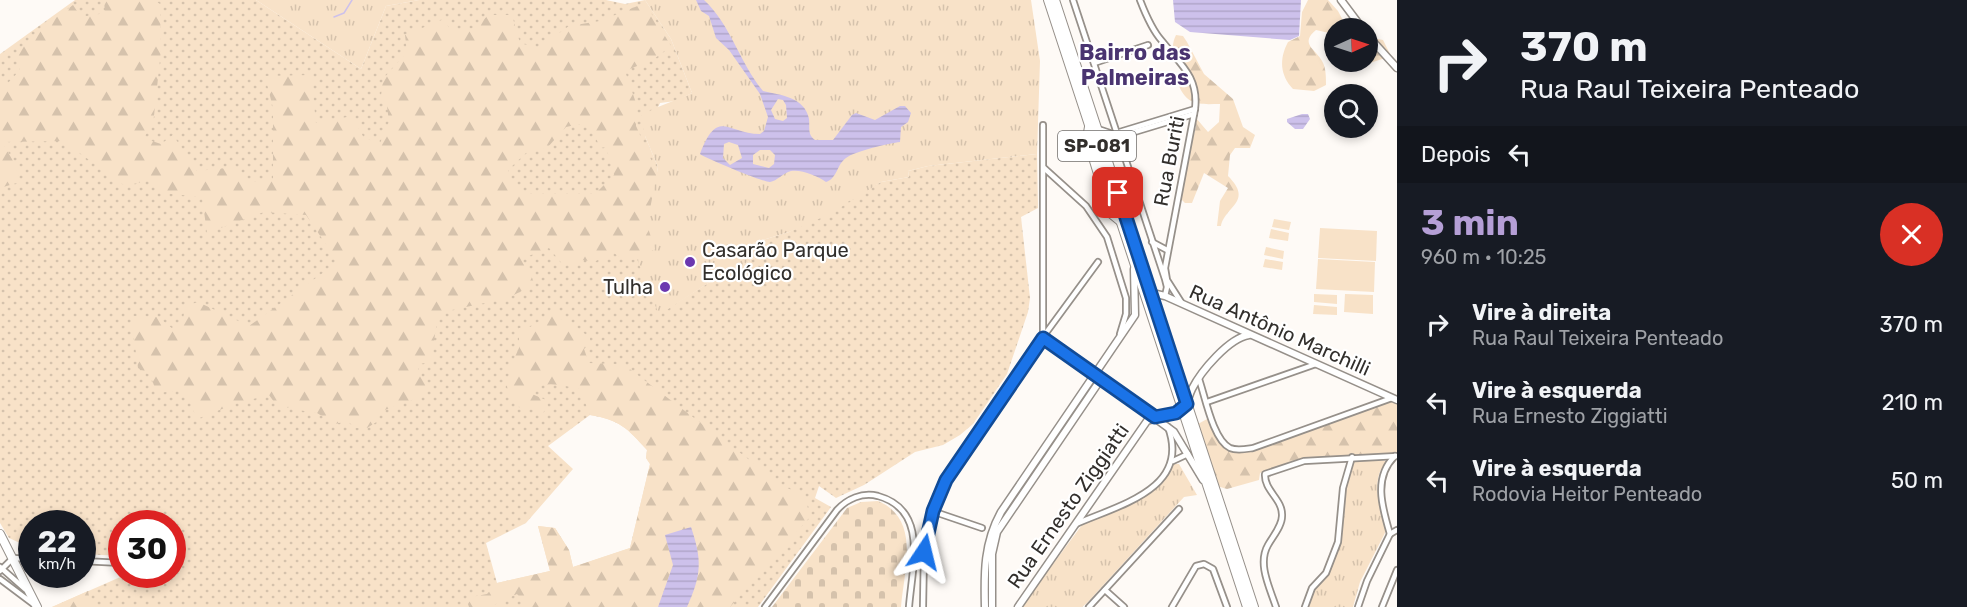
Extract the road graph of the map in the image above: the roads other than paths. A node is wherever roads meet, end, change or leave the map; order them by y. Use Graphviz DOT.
graph roads {
  1 [pos="1048,0"];
  2 [pos="1055,0"];
  3 [pos="1073,0"];
  4 [pos="1140,0"];
  5 [pos="1341,0"];
  6 [pos="1354,18"];
  7 [pos="1148,45"];
  8 [pos="1378,47"];
  9 [pos="1094,63"];
  10 [pos="1397,68"];
  11 [pos="1194,112"];
  12 [pos="1043,124"];
  13 [pos="1093,127"];
  14 [pos="1118,135"];
  15 [pos="1105,154"];
  16 [pos="1044,168"];
  17 [pos="1152,242"];
  18 [pos="1167,250"];
  19 [pos="1133,258"];
  20 [pos="1098,262"];
  21 [pos="1147,292"];
  22 [pos="1164,296"];
  23 [pos="1137,304"];
  24 [pos="1182,304"];
  25 [pos="1126,314"];
  26 [pos="1133,318"];
  27 [pos="1229,325"];
  28 [pos="1249,335"];
  29 [pos="1043,338"];
  30 [pos="1233,341"];
  31 [pos="1116,346"];
  32 [pos="1316,364"];
  33 [pos="1099,377"];
  34 [pos="1197,381"];
  35 [pos="1394,399"];
  36 [pos="1207,402"];
  37 [pos="1184,407"];
  38 [pos="1155,417"];
  39 [pos="1168,428"];
  40 [pos="1188,454"];
  41 [pos="1396,456"];
  42 [pos="1352,457"];
  43 [pos="1173,461"];
  44 [pos="1209,491"];
  45 [pos="1085,509"];
  46 [pos="1179,509"];
  47 [pos="933,511"];
  48 [pos="1096,515"];
  49 [pos="1074,525"];
  50 [pos="982,528"];
  51 [pos="1397,530"];
  52 [pos="0,534"];
  53 [pos="1390,534"];
  54 [pos="13,558"];
  55 [pos="18,558"];
  56 [pos="1,569"];
  57 [pos="1397,570"];
  58 [pos="0,579"];
  59 [pos="1105,590"];
  60 [pos="32,595"];
  61 [pos="37,606"];
  62 [pos="765,607"];
  63 [pos="909,607"];
  64 [pos="923,607"];
  65 [pos="985,607"];
  66 [pos="992,607"];
  67 [pos="1018,607"];
  68 [pos="1089,607"];
  69 [pos="1124,607"];
  70 [pos="1172,607"];
  71 [pos="1227,607"];
  72 [pos="1247,607"];
  73 [pos="1254,607"];
  74 [pos="1276,607"];
  75 [pos="1305,607"];
  76 [pos="1358,607"];
  77 [pos="1382,607"];
  1 -- 13 [label="main road, SP-081"];
  2 -- 13 [label="main road, SP-081"];
  3 -- 9 [label="street"];
  4 -- 11 [label="street, Rua Buriti"];
  5 -- 6 [label="street"];
  7 -- 9 [label="street"];
  8 -- 10 [label="street"];
  9 -- 14 [label="street"];
  11 -- 14 [label="street"];
  11 -- 18 [label="street, Rua Buriti"];
  12 -- 16 [label="street"];
  13 -- 14 [label="street"];
  13 -- 15 [label="main road, SP-081"];
  13 -- 19 [label="main road, SP-081"];
  14 -- 15 [label="street"];
  14 -- 17 [label="street"];
  15 -- 21 [label="main road, SP-081"];
  16 -- 25 [label="street"];
  16 -- 29 [label="street"];
  17 -- 18 [label="street"];
  17 -- 22 [label="street"];
  18 -- 24 [label="street, Rua Buriti"];
  19 -- 21 [label="main road, SP-081"];
  19 -- 23 [label="street"];
  20 -- 29 [label="street"];
  21 -- 22 [label="street, Rua Antônio Marchilli"];
  21 -- 23 [label="street"];
  21 -- 37 [label="main road, SP-081"];
  22 -- 24 [label="street, Rua Antônio Marchilli"];
  23 -- 26 [label="street"];
  24 -- 27 [label="street, Rua Antônio Marchilli"];
  25 -- 26 [label="street"];
  25 -- 31 [label="street"];
  26 -- 31 [label="street"];
  27 -- 28 [label="street, Rua Antônio Marchilli"];
  27 -- 30 [label="street"];
  28 -- 30 [label="street"];
  28 -- 32 [label="street, Rua Antônio Marchilli"];
  29 -- 33 [label="street"];
  29 -- 47 [label="street"];
  30 -- 34 [label="street"];
  31 -- 33 [label="street"];
  32 -- 35 [label="street, Rua Antônio Marchilli"];
  32 -- 36 [label="street"];
  33 -- 38 [label="street"];
  33 -- 65 [label="street"];
  33 -- 66 [label="street"];
  34 -- 36 [label="street"];
  34 -- 37 [label="street"];
  35 -- 36 [label="street"];
  37 -- 38 [label="street, Rua Ernesto Ziggiatti"];
  37 -- 44 [label="main road, SP-081"];
  37 -- 73 [label="main road, SP-081"];
  38 -- 39 [label="street"];
  38 -- 45 [label="street, Rua Ernesto Ziggiatti"];
  39 -- 40 [label="street"];
  39 -- 43 [label="street"];
  40 -- 43 [label="street"];
  40 -- 44 [label="street"];
  41 -- 42 [label="street"];
  41 -- 53 [label="street"];
  42 -- 74 [label="street"];
  42 -- 75 [label="street"];
  43 -- 48 [label="street"];
  44 -- 72 [label="main road, SP-081"];
  45 -- 48 [label="street"];
  45 -- 49 [label="street, Rua Ernesto Ziggiatti"];
  46 -- 59 [label="street"];
  47 -- 50 [label="street"];
  47 -- 64 [label="street"];
  48 -- 49 [label="street"];
  49 -- 67 [label="street, Rua Ernesto Ziggiatti"];
  51 -- 53 [label="street"];
  52 -- 54 [label="main road"];
  53 -- 76 [label="street"];
  54 -- 55 [label="street"];
  54 -- 56 [label="street"];
  54 -- 60 [label="main road"];
  56 -- 60 [label="street"];
  57 -- 77 [label="street"];
  58 -- 61 [label="street"];
  59 -- 68 [label="street"];
  59 -- 69 [label="street"];
  60 -- 61 [label="main road"];
  62 -- 63 [label="street"];
  70 -- 71 [label="street"];
}
